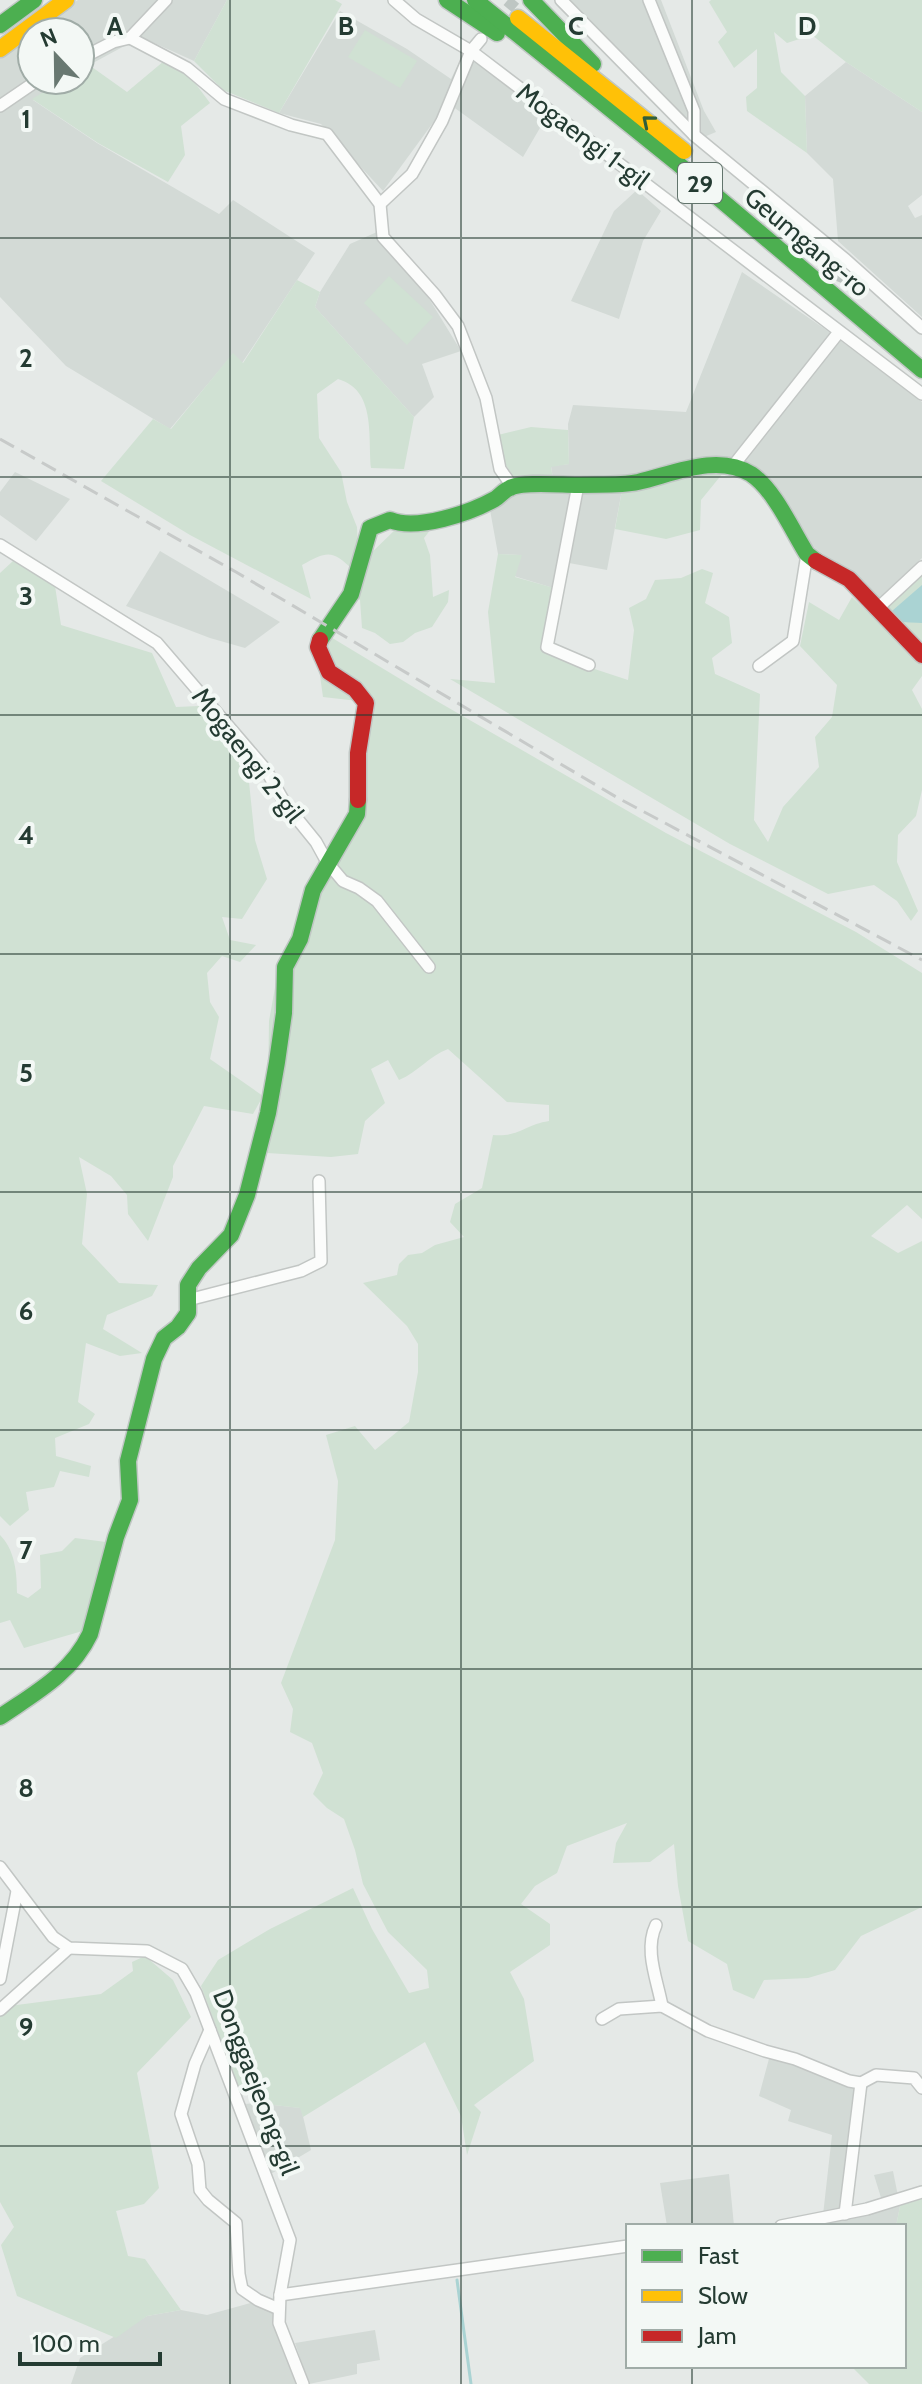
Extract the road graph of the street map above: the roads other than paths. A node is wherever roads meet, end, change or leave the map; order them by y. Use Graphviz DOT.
graph roads {
  1 [pos="34,0"];
  2 [pos="66,0"];
  3 [pos="166,0"];
  4 [pos="394,0"];
  5 [pos="447,0"];
  6 [pos="475,0"];
  7 [pos="493,0"];
  8 [pos="531,0"];
  9 [pos="561,0"];
  10 [pos="649,0"];
  11 [pos="0,25"];
  12 [pos="130,38"];
  13 [pos="481,39"];
  14 [pos="0,49"];
  15 [pos="96,51"];
  16 [pos="471,51"];
  17 [pos="614,93"];
  18 [pos="694,135"];
  19 [pos="676,162"];
  20 [pos="380,204"];
  21 [pos="829,303"];
  22 [pos="821,318"];
  23 [pos="922,328"];
  24 [pos="839,332"];
  25 [pos="922,352"];
  26 [pos="922,370"];
  27 [pos="922,394"];
  28 [pos="733,466"];
  29 [pos="578,485"];
  30 [pos="512,486"];
  31 [pos="0,545"];
  32 [pos="807,554"];
  33 [pos="922,567"];
  34 [pos="878,608"];
  35 [pos="922,655"];
  36 [pos="589,665"];
  37 [pos="759,666"];
  38 [pos="327,862"];
  39 [pos="429,967"];
  40 [pos="319,1181"];
  41 [pos="188,1300"];
  42 [pos="0,1717"];
  43 [pos="0,1867"];
  44 [pos="17,1891"];
  45 [pos="656,1925"];
  46 [pos="69,1948"];
  47 [pos="0,1979"];
  48 [pos="662,2006"];
  49 [pos="0,2010"];
  50 [pos="602,2019"];
  51 [pos="210,2030"];
  52 [pos="861,2083"];
  53 [pos="922,2088"];
  54 [pos="922,2192"];
  55 [pos="845,2214"];
  56 [pos="792,2224"];
  57 [pos="626,2246"];
  58 [pos="280,2295"];
  59 [pos="279,2309"];
  60 [pos="303,2384"];
  1 -- 11 [label="main road"];
  2 -- 14 [label="main road"];
  3 -- 12 [label="street"];
  4 -- 16 [label="street, Mogaengi 1-gil"];
  5 -- 19 [label="main road"];
  6 -- 19 [label="main road, Geumgang-ro / 29"];
  7 -- 17 [label="main road, Geumgang-ro / 29"];
  8 -- 17 [label="main road"];
  9 -- 18 [label="street"];
  10 -- 18 [label="street"];
  12 -- 15 [label="street"];
  12 -- 20 [label="street"];
  13 -- 16 [label="street"];
  16 -- 20 [label="street"];
  16 -- 22 [label="street, Mogaengi 1-gil"];
  25 -- 17 [label="main road, Geumgang-ro / 29, one-way"];
  18 -- 23 [label="street"];
  19 -- 26 [label="main road, Geumgang-ro / 29"];
  20 -- 30 [label="street"];
  21 -- 22 [label="street"];
  22 -- 24 [label="street, Mogaengi 1-gil"];
  24 -- 27 [label="street, Mogaengi 1-gil"];
  24 -- 28 [label="street"];
  28 -- 29 [label="main road"];
  28 -- 32 [label="main road"];
  29 -- 30 [label="main road"];
  29 -- 36 [label="street"];
  30 -- 38 [label="main road"];
  31 -- 38 [label="street, Mogaengi 2-gil"];
  32 -- 34 [label="main road"];
  32 -- 37 [label="street"];
  33 -- 34 [label="street"];
  34 -- 35 [label="main road"];
  38 -- 39 [label="street, Mogaengi 2-gil"];
  38 -- 41 [label="main road"];
  40 -- 41 [label="street"];
  41 -- 42 [label="main road"];
  43 -- 44 [label="street"];
  44 -- 46 [label="street"];
  44 -- 47 [label="street"];
  45 -- 48 [label="street"];
  46 -- 49 [label="street"];
  46 -- 51 [label="street, Donggaejeong-gil"];
  48 -- 50 [label="street"];
  48 -- 52 [label="street"];
  51 -- 58 [label="street, Donggaejeong-gil"];
  51 -- 59 [label="street"];
  52 -- 53 [label="street"];
  52 -- 55 [label="street"];
  54 -- 55 [label="street"];
  55 -- 56 [label="street"];
  57 -- 58 [label="street"];
  58 -- 59 [label="street, Donggaejeong-gil"];
  59 -- 60 [label="street, Donggaejeong-gil"];
}
